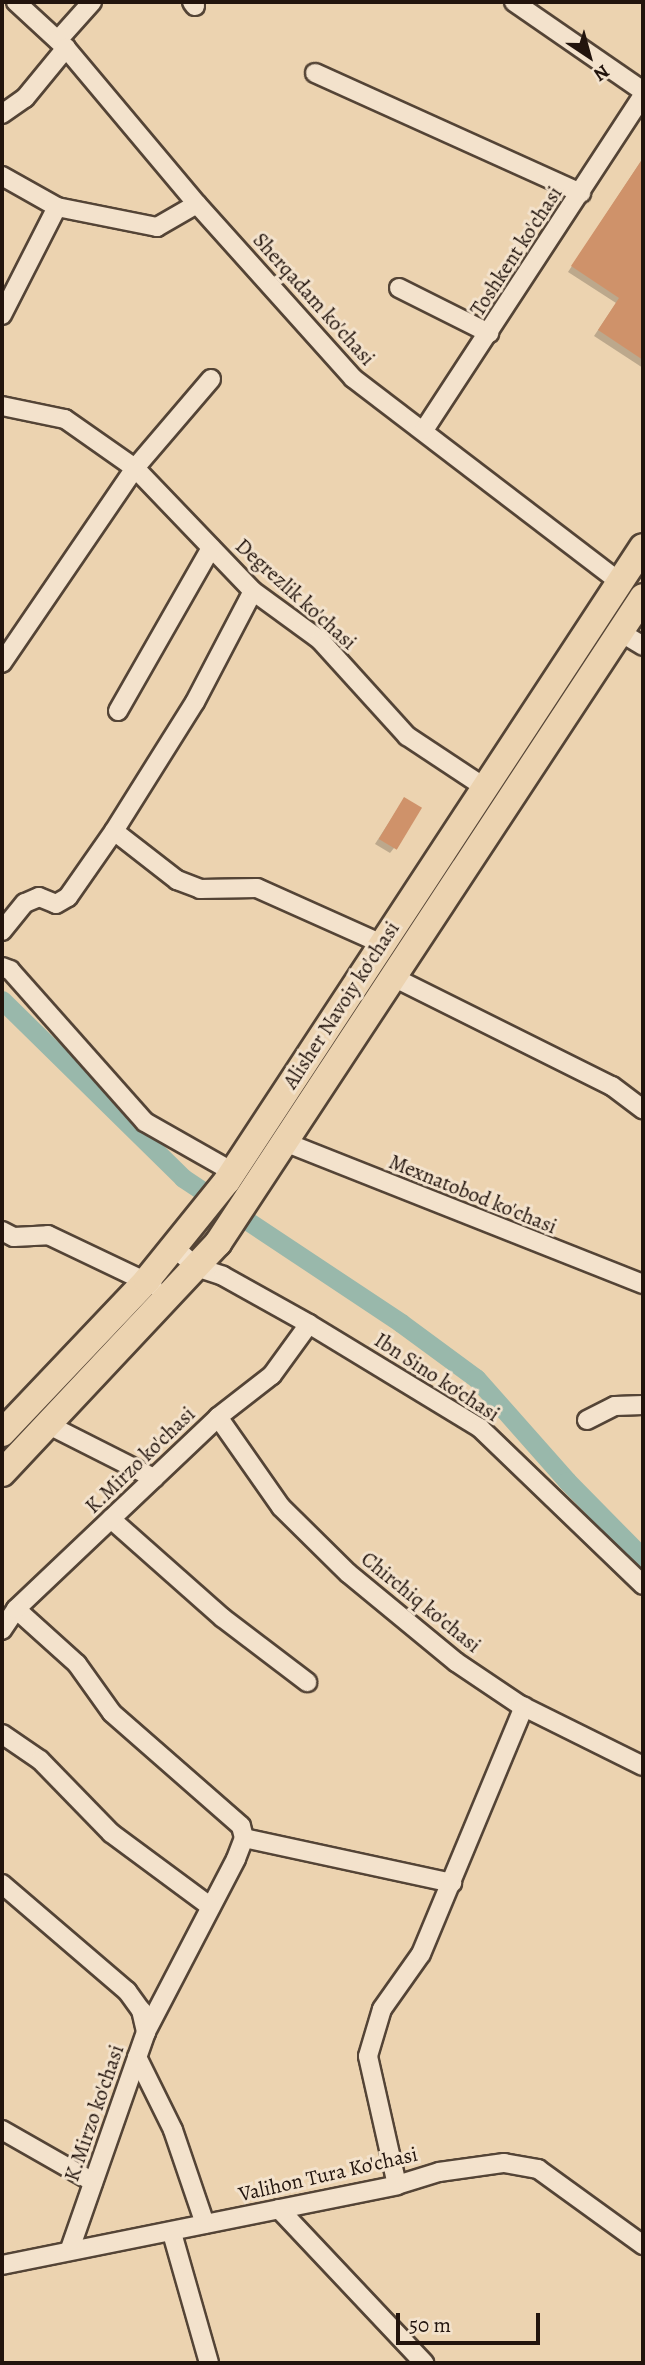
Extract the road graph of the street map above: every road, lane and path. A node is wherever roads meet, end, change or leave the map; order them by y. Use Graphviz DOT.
graph roads {
  1 [pos="16,2"];
  2 [pos="92,2"];
  3 [pos="514,2"];
  4 [pos="62,44"];
  5 [pos="315,72"];
  6 [pos="643,93"];
  7 [pos="2,114"];
  8 [pos="2,176"];
  9 [pos="580,193"];
  10 [pos="197,204"];
  11 [pos="58,207"];
  12 [pos="399,288"];
  13 [pos="2,315"];
  14 [pos="489,333"];
  15 [pos="211,379"];
  16 [pos="2,406"];
  17 [pos="424,430"];
  18 [pos="135,468"];
  19 [pos="643,547"];
  20 [pos="211,548"];
  21 [pos="620,582"];
  22 [pos="253,591"];
  23 [pos="643,597"];
  24 [pos="620,632"];
  25 [pos="643,646"];
  26 [pos="2,663"];
  27 [pos="118,711"];
  28 [pos="484,787"];
  29 [pos="114,831"];
  30 [pos="2,932"];
  31 [pos="380,943"];
  32 [pos="2,967"];
  33 [pos="391,976"];
  34 [pos="643,1109"];
  35 [pos="287,1143"];
  36 [pos="230,1177"];
  37 [pos="6,1237"];
  38 [pos="175,1248"];
  39 [pos="196,1267"];
  40 [pos="147,1280"];
  41 [pos="643,1284"];
  42 [pos="167,1297"];
  43 [pos="309,1324"];
  44 [pos="643,1405"];
  45 [pos="218,1417"];
  46 [pos="587,1420"];
  47 [pos="47,1424"];
  48 [pos="2,1433"];
  49 [pos="2,1473"];
  50 [pos="154,1478"];
  51 [pos="111,1518"];
  52 [pos="643,1585"];
  53 [pos="16,1609"];
  54 [pos="2,1630"];
  55 [pos="307,1682"];
  56 [pos="524,1707"];
  57 [pos="2,1734"];
  58 [pos="643,1766"];
  59 [pos="244,1838"];
  60 [pos="452,1883"];
  61 [pos="2,1884"];
  62 [pos="211,1907"];
  63 [pos="146,2032"];
  64 [pos="137,2057"];
  65 [pos="2,2130"];
  66 [pos="93,2182"];
  67 [pos="397,2185"];
  68 [pos="279,2209"];
  69 [pos="205,2224"];
  70 [pos="172,2233"];
  71 [pos="643,2245"];
  72 [pos="69,2249"];
  73 [pos="2,2265"];
  74 [pos="209,2363"];
  75 [pos="424,2363"];
  1 -- 4 [label="street, Sherqadam ko'chasi"];
  2 -- 4 [label="street"];
  3 -- 6 [label="street"];
  4 -- 7 [label="street"];
  4 -- 10 [label="street, Sherqadam ko'chasi"];
  5 -- 9 [label="street"];
  6 -- 9 [label="street, Toshkent ko'chasi"];
  8 -- 11 [label="street"];
  9 -- 14 [label="street, Toshkent ko'chasi"];
  10 -- 11 [label="street"];
  10 -- 17 [label="street, Sherqadam ko'chasi"];
  11 -- 13 [label="street"];
  12 -- 14 [label="street"];
  14 -- 17 [label="street, Toshkent ko'chasi"];
  15 -- 18 [label="street"];
  16 -- 18 [label="street, Degrezlik ko'chasi"];
  17 -- 21 [label="street, Sherqadam ko'chasi"];
  18 -- 20 [label="street, Degrezlik ko'chasi"];
  18 -- 26 [label="street"];
  19 -- 21 [label="main road, Alisher Navoiy ko'chasi"];
  20 -- 22 [label="street, Degrezlik ko'chasi"];
  20 -- 27 [label="street"];
  21 -- 28 [label="main road, Alisher Navoiy ko'chasi"];
  22 -- 28 [label="street, Degrezlik ko'chasi"];
  22 -- 29 [label="street"];
  23 -- 24 [label="main road, Alisher Navoiy ko'chasi"];
  24 -- 25 [label="street"];
  24 -- 33 [label="main road, Alisher Navoiy ko'chasi"];
  28 -- 31 [label="main road, Alisher Navoiy ko'chasi"];
  29 -- 30 [label="street"];
  29 -- 31 [label="street"];
  31 -- 36 [label="main road, Alisher Navoiy ko'chasi"];
  32 -- 36 [label="street"];
  33 -- 34 [label="street"];
  33 -- 35 [label="main road, Alisher Navoiy ko'chasi"];
  35 -- 39 [label="main road, Alisher Navoiy ko'chasi"];
  35 -- 41 [label="street, Mexnatobod ko'chasi"];
  36 -- 38 [label="main road, Alisher Navoiy ko'chasi"];
  37 -- 40 [label="street"];
  38 -- 39 [label="street, Ibn Sino ko‘chasi"];
  38 -- 40 [label="main road, Alisher Navoiy ko'chasi"];
  39 -- 42 [label="main road, Alisher Navoiy ko'chasi"];
  39 -- 43 [label="street, Ibn Sino ko‘chasi"];
  40 -- 42 [label="street"];
  40 -- 48 [label="main road, Alisher Navoiy ko'chasi"];
  42 -- 47 [label="main road, Alisher Navoiy ko'chasi"];
  43 -- 45 [label="street, K.Mirzo ko'chasi"];
  43 -- 52 [label="street, Ibn Sino ko‘chasi"];
  44 -- 46 [label="street"];
  45 -- 50 [label="street, K.Mirzo ko'chasi"];
  45 -- 56 [label="street, Chirchiq ko’chasi"];
  47 -- 49 [label="main road, Alisher Navoiy ko'chasi"];
  47 -- 50 [label="street"];
  50 -- 51 [label="street, K.Mirzo ko'chasi"];
  51 -- 53 [label="street, K.Mirzo ko'chasi"];
  51 -- 55 [label="street"];
  53 -- 54 [label="street, K.Mirzo ko'chasi"];
  53 -- 59 [label="street"];
  56 -- 58 [label="street, Chirchiq ko’chasi"];
  56 -- 60 [label="street"];
  57 -- 62 [label="street"];
  59 -- 60 [label="street"];
  59 -- 62 [label="street"];
  60 -- 67 [label="street"];
  61 -- 63 [label="street, K.Mirzo ko'chasi"];
  62 -- 63 [label="street"];
  63 -- 64 [label="street, K.Mirzo ko'chasi"];
  64 -- 66 [label="street, K.Mirzo ko'chasi"];
  64 -- 69 [label="street"];
  65 -- 66 [label="street"];
  66 -- 72 [label="street, K.Mirzo ko'chasi"];
  67 -- 68 [label="street, Valihon Tura Ko'chasi"];
  67 -- 71 [label="street, Valihon Tura Ko'chasi"];
  68 -- 69 [label="street, Valihon Tura Ko'chasi"];
  68 -- 75 [label="street"];
  69 -- 70 [label="street, Valihon Tura Ko'chasi"];
  70 -- 72 [label="street, Valihon Tura Ko'chasi"];
  70 -- 74 [label="street"];
  72 -- 73 [label="street, Valihon Tura Ko'chasi"];
}
